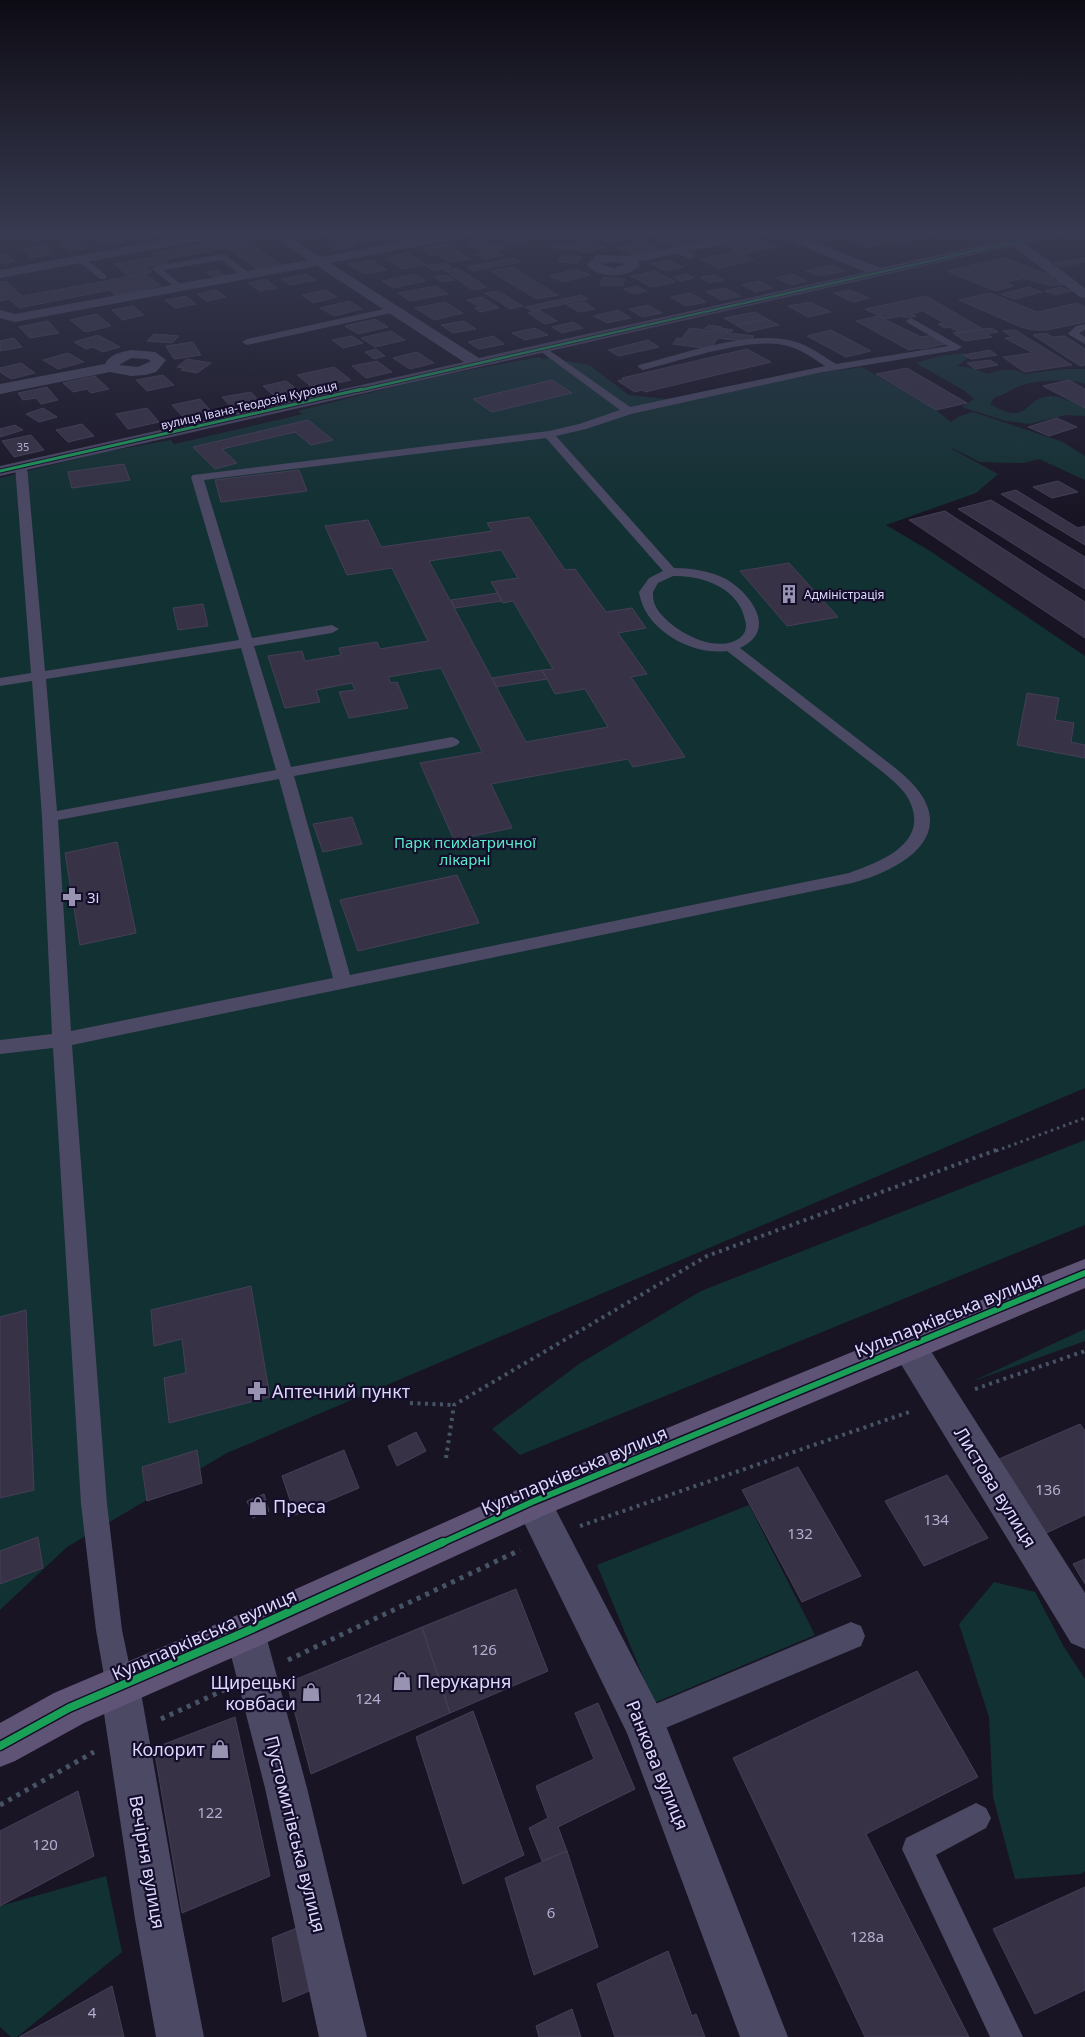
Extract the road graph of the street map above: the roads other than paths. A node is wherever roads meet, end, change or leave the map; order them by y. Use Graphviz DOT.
graph roads {
  1 [pos="315,327"];
  2 [pos="420,327"];
  3 [pos="638,327"];
  4 [pos="920,327"];
  5 [pos="1085,327"];
  6 [pos="1085,341"];
  7 [pos="246,342"];
  8 [pos="543,349"];
  9 [pos="478,364"];
  10 [pos="112,367"];
  11 [pos="643,367"];
  12 [pos="834,368"];
  13 [pos="0,389"];
  14 [pos="628,411"];
  15 [pos="549,434"];
  16 [pos="21,466"];
  17 [pos="0,471"];
  18 [pos="671,572"];
  19 [pos="332,629"];
  20 [pos="244,642"];
  21 [pos="730,647"];
  22 [pos="38,676"];
  23 [pos="0,682"];
  24 [pos="452,742"];
  25 [pos="285,773"];
  26 [pos="50,817"];
  27 [pos="343,983"];
  28 [pos="62,1040"];
  29 [pos="0,1047"];
  30 [pos="1085,1273"];
  31 [pos="908,1345"];
  32 [pos="532,1502"];
  33 [pos="1085,1629"];
  34 [pos="245,1632"];
  35 [pos="851,1636"];
  36 [pos="120,1686"];
  37 [pos="644,1723"];
  38 [pos="0,1746"];
  39 [pos="976,1818"];
  40 [pos="180,2037"];
  41 [pos="343,2037"];
  42 [pos="764,2037"];
  43 [pos="1007,2037"];
  1 -- 7 [label="lane"];
  2 -- 9 [label="street"];
  3 -- 8 [label="street, вулиця Івана-Теодозія Куровця"];
  4 -- 12 [label="lane"];
  5 -- 6 [label="lane"];
  8 -- 9 [label="street, вулиця Івана-Теодозія Куровця"];
  8 -- 14 [label="lane"];
  9 -- 16 [label="street, вулиця Івана-Теодозія Куровця"];
  10 -- 13 [label="street"];
  11 -- 12 [label="lane"];
  12 -- 14 [label="lane"];
  14 -- 15 [label="lane"];
  15 -- 18 [label="lane"];
  15 -- 20 [label="lane"];
  16 -- 17 [label="street, вулиця Івана-Теодозія Куровця"];
  16 -- 22 [label="lane"];
  18 -- 21 [label="lane"];
  18 -- 21 [label="lane"];
  19 -- 20 [label="lane"];
  20 -- 22 [label="lane"];
  20 -- 25 [label="lane"];
  21 -- 27 [label="lane"];
  22 -- 23 [label="lane"];
  22 -- 26 [label="lane"];
  24 -- 25 [label="lane"];
  25 -- 26 [label="lane"];
  25 -- 27 [label="lane"];
  26 -- 28 [label="lane"];
  27 -- 28 [label="lane"];
  28 -- 29 [label="lane"];
  28 -- 36 [label="lane"];
  30 -- 31 [label="main road, Кульпарківська вулиця"];
  31 -- 32 [label="main road, Кульпарківська вулиця"];
  31 -- 33 [label="street, Листова вулиця"];
  32 -- 34 [label="main road, Кульпарківська вулиця"];
  32 -- 37 [label="street, Ранкова вулиця"];
  34 -- 36 [label="main road, Кульпарківська вулиця"];
  34 -- 41 [label="street, Пустомитівська вулиця"];
  35 -- 37 [label="lane"];
  36 -- 38 [label="main road, Кульпарківська вулиця"];
  36 -- 40 [label="street, Вечірня вулиця"];
  37 -- 42 [label="street, Ранкова вулиця"];
  39 -- 43 [label="lane"];
}
